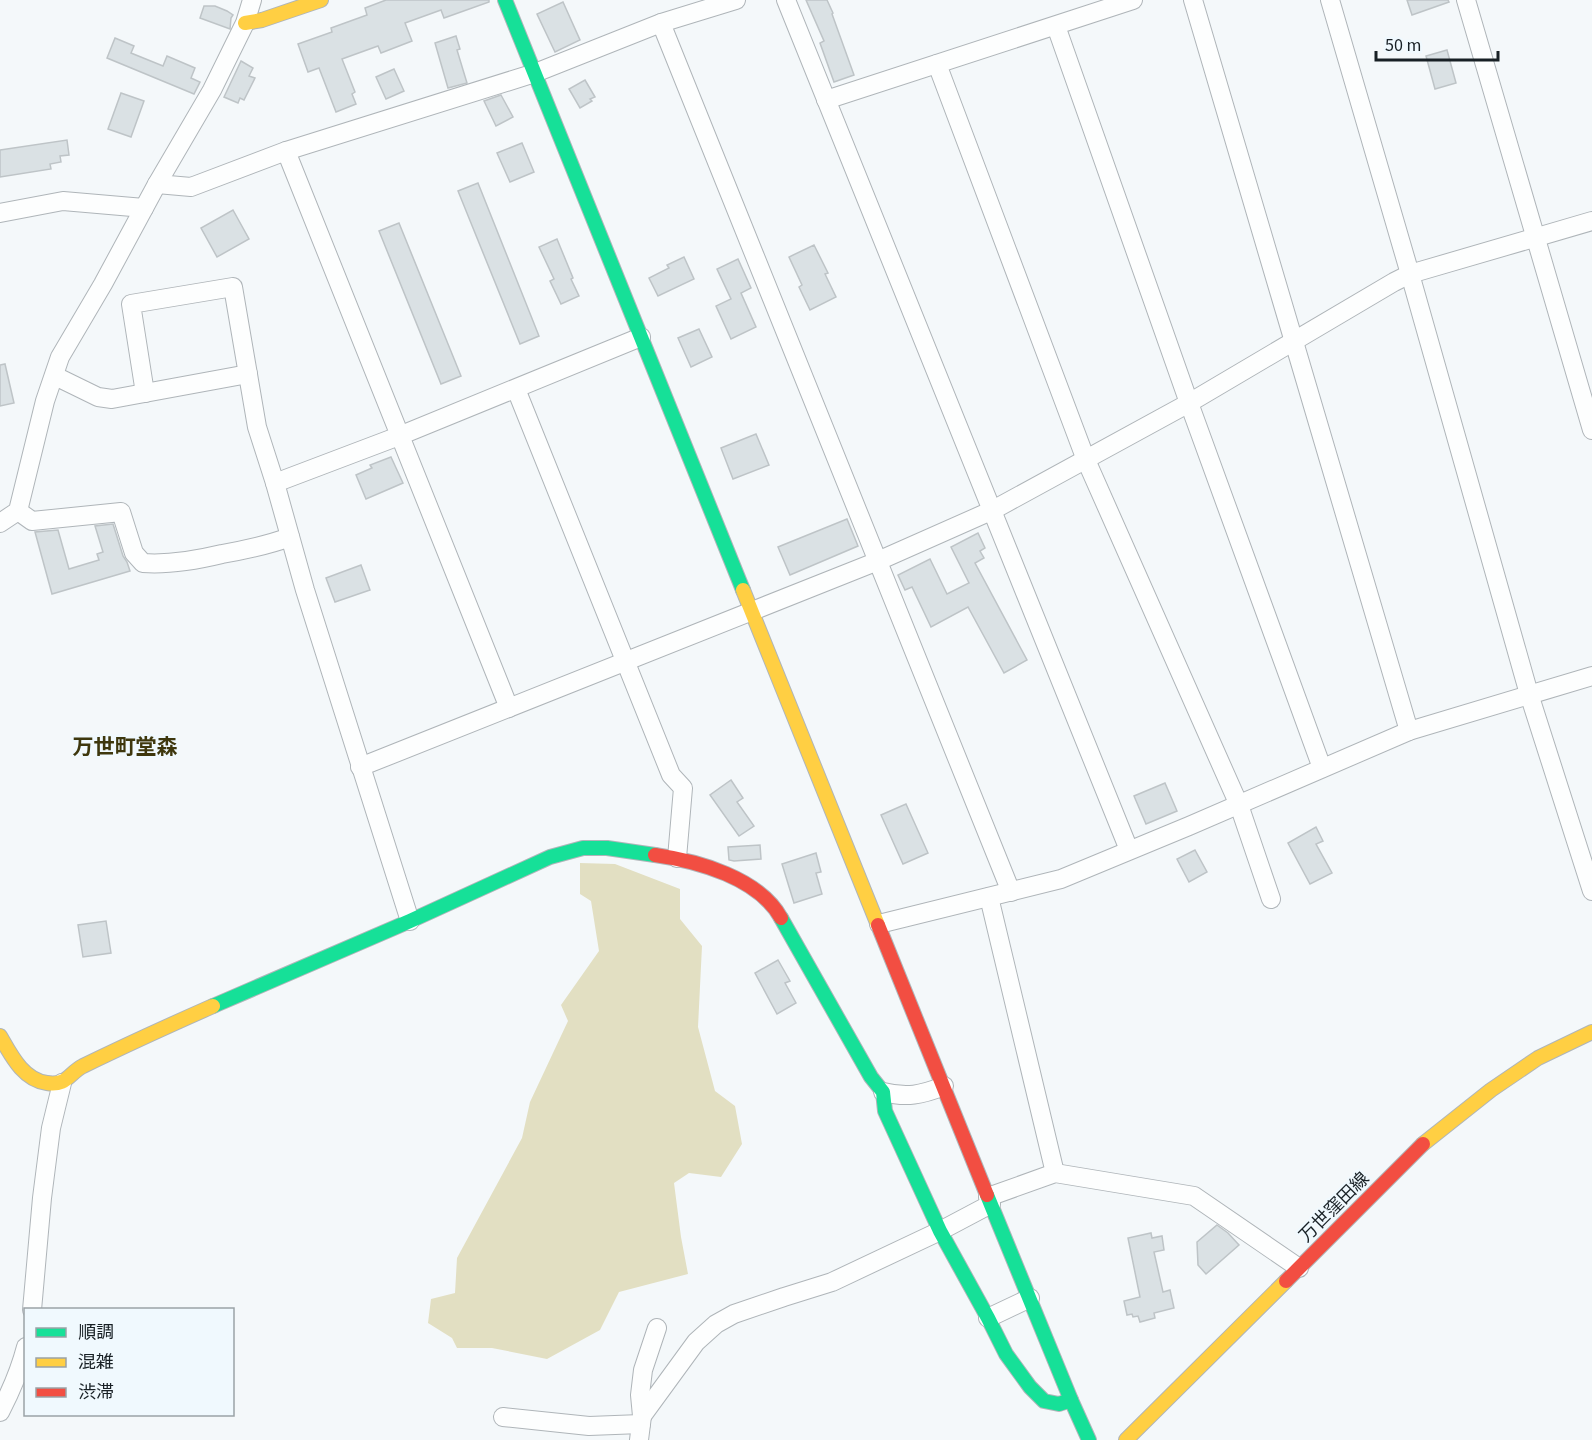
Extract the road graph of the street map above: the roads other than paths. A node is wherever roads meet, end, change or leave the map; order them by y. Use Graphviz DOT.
graph roads {
  1 [pos="252,0"];
  2 [pos="321,0"];
  3 [pos="505,0"];
  4 [pos="736,0"];
  5 [pos="786,0"];
  6 [pos="1133,0"];
  7 [pos="1193,0"];
  8 [pos="1330,0"];
  9 [pos="1466,0"];
  10 [pos="245,23"];
  11 [pos="661,23"];
  12 [pos="1056,26"];
  13 [pos="937,64"];
  14 [pos="535,73"];
  15 [pos="826,100"];
  16 [pos="286,151"];
  17 [pos="157,184"];
  18 [pos="144,208"];
  19 [pos="0,213"];
  20 [pos="1592,221"];
  21 [pos="1535,237"];
  22 [pos="1410,274"];
  23 [pos="641,337"];
  24 [pos="1293,341"];
  25 [pos="248,374"];
  26 [pos="55,376"];
  27 [pos="516,389"];
  28 [pos="145,393"];
  29 [pos="1189,403"];
  30 [pos="1592,430"];
  31 [pos="399,436"];
  32 [pos="1086,460"];
  33 [pos="275,483"];
  34 [pos="993,510"];
  35 [pos="18,511"];
  36 [pos="0,523"];
  37 [pos="290,537"];
  38 [pos="878,561"];
  39 [pos="752,611"];
  40 [pos="626,661"];
  41 [pos="1592,676"];
  42 [pos="1529,694"];
  43 [pos="509,708"];
  44 [pos="1408,731"];
  45 [pos="360,767"];
  46 [pos="1322,768"];
  47 [pos="1239,805"];
  48 [pos="1129,850"];
  49 [pos="677,858"];
  50 [pos="1592,891"];
  51 [pos="1011,892"];
  52 [pos="989,897"];
  53 [pos="1271,899"];
  54 [pos="410,921"];
  55 [pos="879,924"];
  56 [pos="1592,1032"];
  57 [pos="0,1036"];
  58 [pos="62,1083"];
  59 [pos="944,1086"];
  60 [pos="883,1092"];
  61 [pos="1054,1173"];
  62 [pos="990,1200"];
  63 [pos="940,1231"];
  64 [pos="1299,1268"];
  65 [pos="1029,1298"];
  66 [pos="32,1308"];
  67 [pos="988,1318"];
  68 [pos="657,1328"];
  69 [pos="24,1355"];
  70 [pos="1071,1400"];
  71 [pos="0,1412"];
  72 [pos="503,1417"];
  73 [pos="640,1427"];
  74 [pos="1089,1440"];
  75 [pos="1126,1440"];
  1 -- 10 [label="street"];
  2 -- 10 [label="street"];
  3 -- 14 [label="street"];
  4 -- 11 [label="street"];
  5 -- 15 [label="street"];
  6 -- 12 [label="street"];
  7 -- 24 [label="street"];
  8 -- 22 [label="street"];
  9 -- 21 [label="street"];
  10 -- 17 [label="street"];
  11 -- 14 [label="street"];
  11 -- 38 [label="street"];
  12 -- 13 [label="street"];
  12 -- 29 [label="street"];
  13 -- 15 [label="street"];
  13 -- 32 [label="street"];
  14 -- 16 [label="street"];
  14 -- 23 [label="street"];
  15 -- 34 [label="street"];
  16 -- 17 [label="street"];
  16 -- 31 [label="street"];
  17 -- 18 [label="street"];
  18 -- 19 [label="street"];
  18 -- 26 [label="street"];
  20 -- 21 [label="street"];
  21 -- 22 [label="street"];
  21 -- 30 [label="street"];
  22 -- 24 [label="street"];
  22 -- 42 [label="street"];
  23 -- 27 [label="street"];
  23 -- 39 [label="street"];
  24 -- 29 [label="street"];
  24 -- 44 [label="street"];
  25 -- 28 [label="street"];
  25 -- 28 [label="street"];
  25 -- 33 [label="street"];
  26 -- 28 [label="street"];
  26 -- 35 [label="street"];
  27 -- 31 [label="street"];
  27 -- 40 [label="street"];
  29 -- 32 [label="street"];
  29 -- 46 [label="street"];
  31 -- 33 [label="street"];
  31 -- 43 [label="street"];
  32 -- 34 [label="street"];
  32 -- 47 [label="street"];
  33 -- 37 [label="street"];
  34 -- 38 [label="street"];
  34 -- 48 [label="street"];
  35 -- 36 [label="street"];
  35 -- 37 [label="street"];
  37 -- 45 [label="street"];
  38 -- 39 [label="street"];
  38 -- 51 [label="street"];
  39 -- 40 [label="street"];
  39 -- 55 [label="street"];
  40 -- 43 [label="street"];
  40 -- 49 [label="street"];
  41 -- 42 [label="street"];
  42 -- 44 [label="street"];
  42 -- 50 [label="street"];
  43 -- 45 [label="street"];
  44 -- 46 [label="street"];
  45 -- 54 [label="street"];
  46 -- 47 [label="street"];
  47 -- 48 [label="street"];
  47 -- 53 [label="street"];
  48 -- 51 [label="street"];
  49 -- 54 [label="street"];
  49 -- 60 [label="street"];
  51 -- 52 [label="street"];
  52 -- 55 [label="street"];
  52 -- 61 [label="street"];
  54 -- 58 [label="street"];
  55 -- 59 [label="street"];
  56 -- 64 [label="street, 万世窪田線"];
  57 -- 58 [label="street"];
  58 -- 66 [label="street"];
  59 -- 60 [label="street"];
  59 -- 62 [label="street"];
  60 -- 63 [label="street"];
  61 -- 62 [label="street"];
  61 -- 64 [label="street"];
  62 -- 63 [label="street"];
  62 -- 65 [label="street"];
  63 -- 67 [label="street"];
  63 -- 73 [label="street"];
  64 -- 75 [label="street, 万世窪田線"];
  65 -- 67 [label="street"];
  65 -- 70 [label="street"];
  67 -- 70 [label="street"];
  68 -- 73 [label="street"];
  69 -- 71 [label="street"];
  70 -- 74 [label="street"];
  72 -- 73 [label="street"];
}
